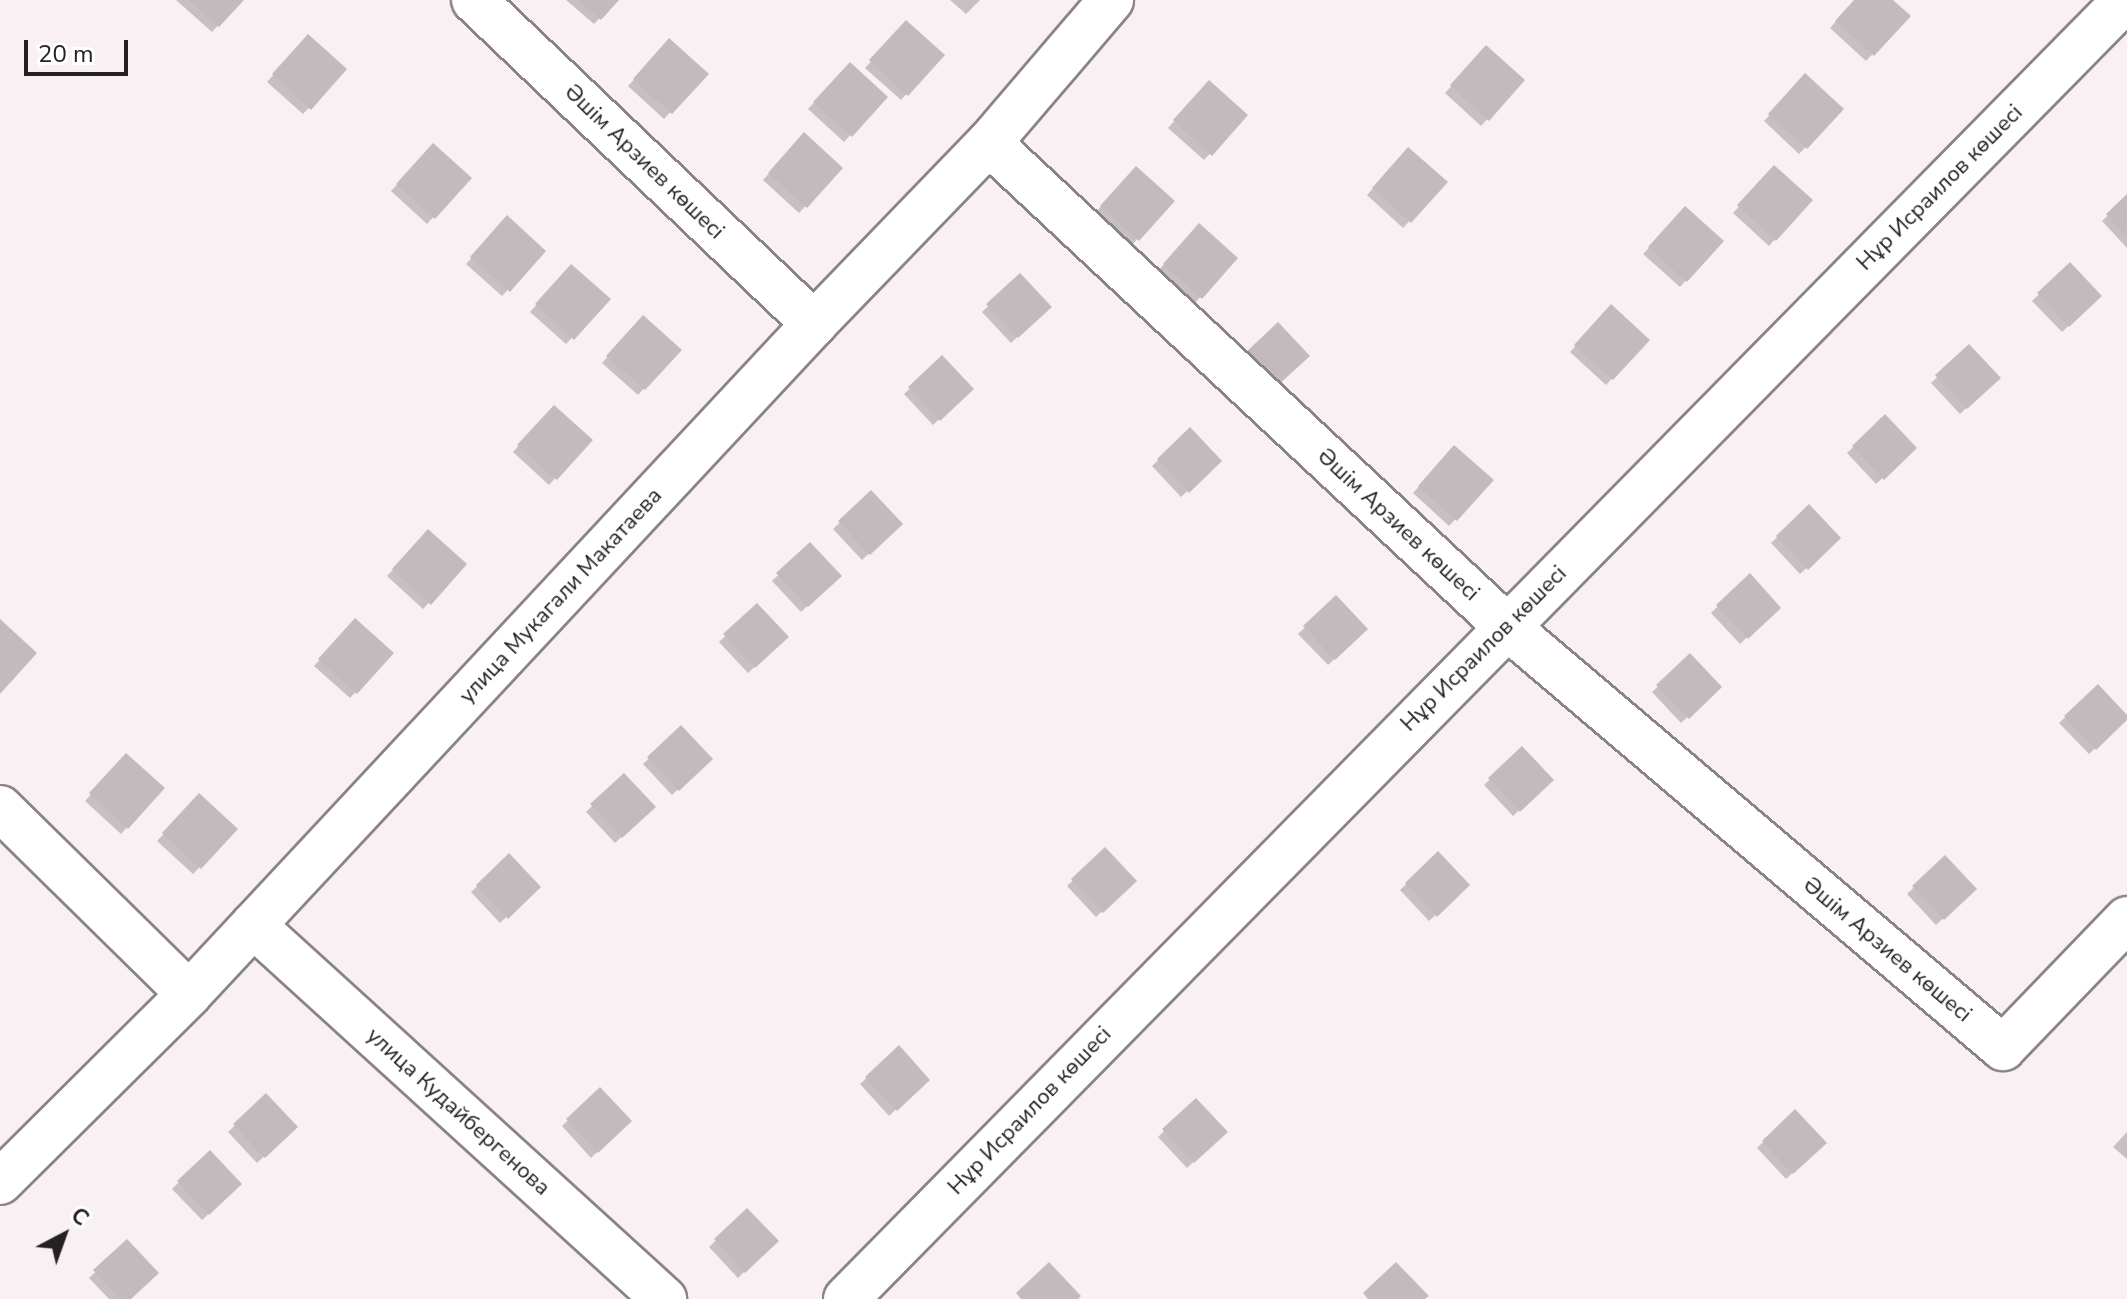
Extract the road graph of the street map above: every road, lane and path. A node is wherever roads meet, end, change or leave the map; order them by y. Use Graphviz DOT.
graph roads {
  1 [pos="474,0"];
  2 [pos="1111,0"];
  3 [pos="2125,0"];
  4 [pos="989,143"];
  5 [pos="814,324"];
  6 [pos="1506,626"];
  7 [pos="0,808"];
  8 [pos="2127,919"];
  9 [pos="253,925"];
  10 [pos="189,994"];
  11 [pos="0,1182"];
  12 [pos="664,1299"];
  13 [pos="846,1299"];
  1 -- 5 [label="street, Әшім Арзиев көшесі"];
  2 -- 4 [label="street, улица Мукагали Макатаева"];
  3 -- 6 [label="street, Нұр Исраилов көшесі"];
  4 -- 5 [label="street, улица Мукагали Макатаева"];
  4 -- 6 [label="street, Әшім Арзиев көшесі"];
  5 -- 9 [label="street, улица Мукагали Макатаева"];
  6 -- 8 [label="street, Әшім Арзиев көшесі"];
  6 -- 13 [label="street, Нұр Исраилов көшесі"];
  7 -- 10 [label="street"];
  9 -- 10 [label="street, улица Мукагали Макатаева"];
  9 -- 12 [label="street, улица Кудайбергенова"];
  10 -- 11 [label="street, улица Мукагали Макатаева"];
}
